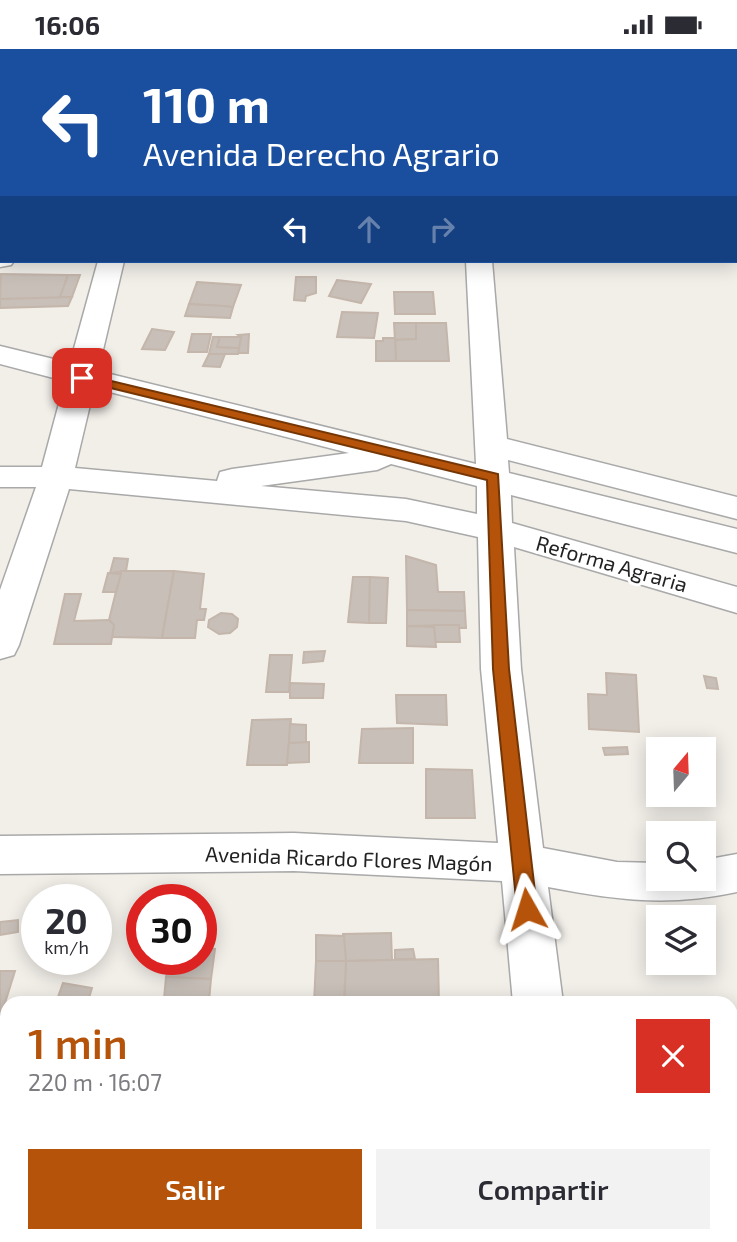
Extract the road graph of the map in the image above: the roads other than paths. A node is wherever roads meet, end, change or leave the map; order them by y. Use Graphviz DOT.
graph roads {
  1 [pos="111,263"];
  2 [pos="479,263"];
  3 [pos="0,355"];
  4 [pos="82,378"];
  5 [pos="490,445"];
  6 [pos="399,457"];
  7 [pos="0,477"];
  8 [pos="56,477"];
  9 [pos="493,477"];
  10 [pos="171,488"];
  11 [pos="737,507"];
  12 [pos="496,530"];
  13 [pos="737,541"];
  14 [pos="737,600"];
  15 [pos="0,645"];
  16 [pos="0,855"];
  17 [pos="522,863"];
  18 [pos="737,873"];
  19 [pos="537,996"];
  1 -- 4 [label="street"];
  2 -- 5 [label="street"];
  3 -- 4 [label="street"];
  4 -- 6 [label="street"];
  4 -- 8 [label="street"];
  5 -- 9 [label="street"];
  5 -- 11 [label="street"];
  6 -- 9 [label="street"];
  6 -- 10 [label="street"];
  7 -- 8 [label="street"];
  8 -- 10 [label="street"];
  8 -- 15 [label="street"];
  9 -- 12 [label="street"];
  9 -- 13 [label="street"];
  10 -- 12 [label="street, Reforma Agraria"];
  12 -- 14 [label="street, Reforma Agraria"];
  12 -- 17 [label="street"];
  16 -- 17 [label="street, Avenida Ricardo Flores Magón"];
  17 -- 18 [label="street, Avenida Ricardo Flores Magón"];
  17 -- 19 [label="street"];
}
